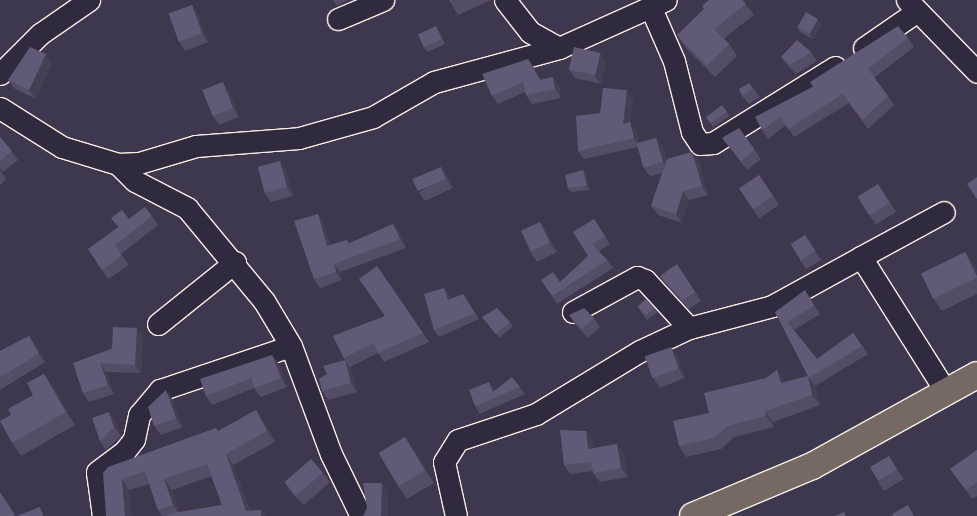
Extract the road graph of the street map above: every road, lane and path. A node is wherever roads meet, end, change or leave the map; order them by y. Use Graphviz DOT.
graph roads {
  1 [pos="89,0"];
  2 [pos="383,0"];
  3 [pos="505,0"];
  4 [pos="658,3"];
  5 [pos="912,6"];
  6 [pos="338,19"];
  7 [pos="559,48"];
  8 [pos="977,72"];
  9 [pos="0,74"];
  10 [pos="0,108"];
  11 [pos="118,164"];
  12 [pos="944,212"];
  13 [pos="861,256"];
  14 [pos="235,262"];
  15 [pos="573,312"];
  16 [pos="158,324"];
  17 [pos="689,328"];
  18 [pos="291,346"];
  19 [pos="977,375"];
  20 [pos="946,392"];
  21 [pos="103,516"];
  22 [pos="362,516"];
  23 [pos="456,516"];
  24 [pos="693,516"];
  1 -- 9 [label="street"];
  2 -- 6 [label="street"];
  3 -- 7 [label="street"];
  4 -- 5 [label="street"];
  4 -- 7 [label="street"];
  5 -- 8 [label="street"];
  7 -- 11 [label="street"];
  10 -- 11 [label="street"];
  11 -- 14 [label="street"];
  12 -- 13 [label="street"];
  13 -- 17 [label="street"];
  13 -- 20 [label="street"];
  14 -- 16 [label="street"];
  14 -- 18 [label="street"];
  15 -- 17 [label="street"];
  17 -- 23 [label="street"];
  18 -- 21 [label="street"];
  18 -- 22 [label="street"];
  19 -- 20 [label="main road"];
  20 -- 24 [label="main road"];
}
